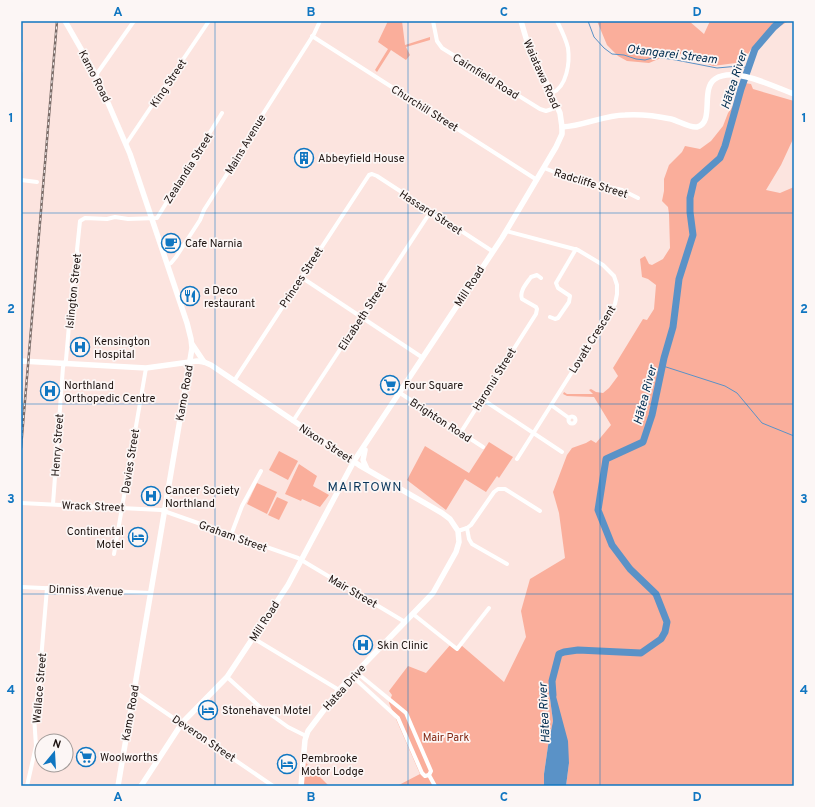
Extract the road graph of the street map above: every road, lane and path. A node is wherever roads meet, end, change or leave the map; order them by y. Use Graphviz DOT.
graph roads {
  1 [pos="65,21"];
  2 [pos="133,21"];
  3 [pos="209,21"];
  4 [pos="320,21"];
  5 [pos="433,21"];
  6 [pos="521,21"];
  7 [pos="558,21"];
  8 [pos="312,36"];
  9 [pos="21,63"];
  10 [pos="21,71"];
  11 [pos="96,75"];
  12 [pos="552,93"];
  13 [pos="794,94"];
  14 [pos="558,107"];
  15 [pos="222,113"];
  16 [pos="562,127"];
  17 [pos="126,144"];
  18 [pos="544,168"];
  19 [pos="370,174"];
  20 [pos="21,180"];
  21 [pos="537,180"];
  22 [pos="37,182"];
  23 [pos="638,198"];
  24 [pos="431,211"];
  25 [pos="152,219"];
  26 [pos="506,231"];
  27 [pos="576,249"];
  28 [pos="492,251"];
  29 [pos="167,264"];
  30 [pos="301,278"];
  31 [pos="541,278"];
  32 [pos="362,317"];
  33 [pos="550,317"];
  34 [pos="192,344"];
  35 [pos="423,358"];
  36 [pos="21,361"];
  37 [pos="190,362"];
  38 [pos="204,362"];
  39 [pos="65,363"];
  40 [pos="146,368"];
  41 [pos="234,381"];
  42 [pos="400,393"];
  43 [pos="482,399"];
  44 [pos="551,406"];
  45 [pos="570,418"];
  46 [pos="294,421"];
  47 [pos="460,432"];
  48 [pos="534,432"];
  49 [pos="367,442"];
  50 [pos="483,447"];
  51 [pos="562,452"];
  52 [pos="517,459"];
  53 [pos="354,461"];
  54 [pos="367,469"];
  55 [pos="261,471"];
  56 [pos="21,503"];
  57 [pos="53,504"];
  58 [pos="122,507"];
  59 [pos="164,511"];
  60 [pos="540,511"];
  61 [pos="467,528"];
  62 [pos="458,531"];
  63 [pos="231,535"];
  64 [pos="114,554"];
  65 [pos="301,560"];
  66 [pos="507,564"];
  67 [pos="21,587"];
  68 [pos="47,588"];
  69 [pos="151,593"];
  70 [pos="489,608"];
  71 [pos="413,614"];
  72 [pos="405,622"];
  73 [pos="253,638"];
  74 [pos="354,674"];
  75 [pos="227,677"];
  76 [pos="339,690"];
  77 [pos="134,691"];
  78 [pos="182,723"];
  79 [pos="306,736"];
  80 [pos="429,775"];
  81 [pos="27,786"];
  82 [pos="118,786"];
  83 [pos="142,786"];
  84 [pos="274,786"];
  85 [pos="301,786"];
  86 [pos="435,786"];
  1 -- 11 [label="main road, Kamo Road"];
  2 -- 11 [label="street"];
  3 -- 17 [label="street, King Street"];
  4 -- 8 [label="street, Mains Avenue"];
  5 -- 14 [label="street, Cairnfield Road"];
  6 -- 12 [label="main road, Waiatawa Road"];
  7 -- 12 [label="street"];
  8 -- 21 [label="street, Churchill Street"];
  8 -- 29 [label="street, Mains Avenue"];
  9 -- 10 [label="street"];
  11 -- 17 [label="main road, Kamo Road"];
  12 -- 14 [label="main road, Waiatawa Road"];
  13 -- 16 [label="main road"];
  14 -- 16 [label="main road, Waiatawa Road"];
  15 -- 25 [label="street, Zealandia Street"];
  16 -- 18 [label="main road, Mill Road"];
  17 -- 25 [label="main road, Kamo Road"];
  18 -- 21 [label="main road, Mill Road"];
  18 -- 23 [label="street, Radcliffe Street"];
  19 -- 24 [label="street, Hassard Street"];
  19 -- 30 [label="street, Princes Street"];
  20 -- 22 [label="street"];
  21 -- 26 [label="main road, Mill Road"];
  24 -- 28 [label="street, Hassard Street"];
  24 -- 32 [label="street, Elizabeth Street"];
  25 -- 29 [label="main road, Kamo Road"];
  25 -- 39 [label="street, Islington Street"];
  26 -- 27 [label="street, Lovatt Crescent"];
  26 -- 28 [label="main road, Mill Road"];
  27 -- 33 [label="street"];
  27 -- 44 [label="street, Lovatt Crescent"];
  28 -- 35 [label="main road, Mill Road"];
  29 -- 34 [label="main road, Kamo Road"];
  30 -- 32 [label="street"];
  30 -- 41 [label="street, Princes Street"];
  31 -- 43 [label="street, Haronui Street"];
  32 -- 35 [label="street"];
  32 -- 46 [label="street, Elizabeth Street"];
  34 -- 37 [label="main road, Kamo Road"];
  34 -- 38 [label="main road"];
  35 -- 42 [label="main road, Mill Road"];
  36 -- 39 [label="main road"];
  37 -- 38 [label="main road"];
  37 -- 40 [label="main road"];
  37 -- 59 [label="main road, Kamo Road"];
  38 -- 41 [label="main road, Nixon Street"];
  39 -- 40 [label="main road"];
  39 -- 57 [label="street, Henry Street"];
  40 -- 58 [label="street, Davies Street"];
  41 -- 46 [label="main road, Nixon Street"];
  42 -- 47 [label="street, Brighton Road"];
  42 -- 49 [label="main road, Mill Road"];
  43 -- 47 [label="street, Haronui Street"];
  43 -- 48 [label="street"];
  44 -- 45 [label="street"];
  44 -- 48 [label="street, Lovatt Crescent"];
  46 -- 53 [label="main road, Nixon Street"];
  47 -- 50 [label="street, Brighton Road"];
  48 -- 51 [label="street"];
  48 -- 52 [label="street, Lovatt Crescent"];
  49 -- 53 [label="main road, Mill Road"];
  49 -- 54 [label="main road, Mill Road"];
  53 -- 54 [label="main road, Nixon Street"];
  53 -- 65 [label="main road, Mill Road"];
  54 -- 62 [label="main road, Nixon Street"];
  55 -- 63 [label="street"];
  56 -- 57 [label="street, Wrack Street"];
  57 -- 58 [label="street, Wrack Street"];
  58 -- 59 [label="street, Wrack Street"];
  58 -- 64 [label="street, Davies Street"];
  59 -- 63 [label="street, Graham Street"];
  59 -- 69 [label="main road, Kamo Road"];
  60 -- 61 [label="street"];
  61 -- 62 [label="street"];
  61 -- 66 [label="street"];
  62 -- 71 [label="main road, Hatea Drive"];
  63 -- 65 [label="street, Graham Street"];
  65 -- 72 [label="street, Mair Street"];
  65 -- 73 [label="main road, Mill Road"];
  67 -- 68 [label="street, Dinniss Avenue"];
  68 -- 69 [label="street, Dinniss Avenue"];
  68 -- 81 [label="street, Wallace Street"];
  69 -- 77 [label="main road, Kamo Road"];
  70 -- 71 [label="street"];
  71 -- 72 [label="main road, Hatea Drive"];
  72 -- 74 [label="main road, Hatea Drive"];
  73 -- 75 [label="main road, Mill Road"];
  73 -- 76 [label="street"];
  74 -- 76 [label="main road, Hatea Drive"];
  74 -- 80 [label="street"];
  74 -- 80 [label="street"];
  75 -- 78 [label="main road, Mill Road"];
  75 -- 79 [label="street"];
  76 -- 79 [label="main road, Hatea Drive"];
  77 -- 78 [label="street, Deveron Street"];
  77 -- 82 [label="main road, Kamo Road"];
  78 -- 83 [label="main road, Mill Road"];
  78 -- 84 [label="street, Deveron Street"];
  79 -- 85 [label="main road, Hatea Drive"];
  80 -- 86 [label="street"];
}
